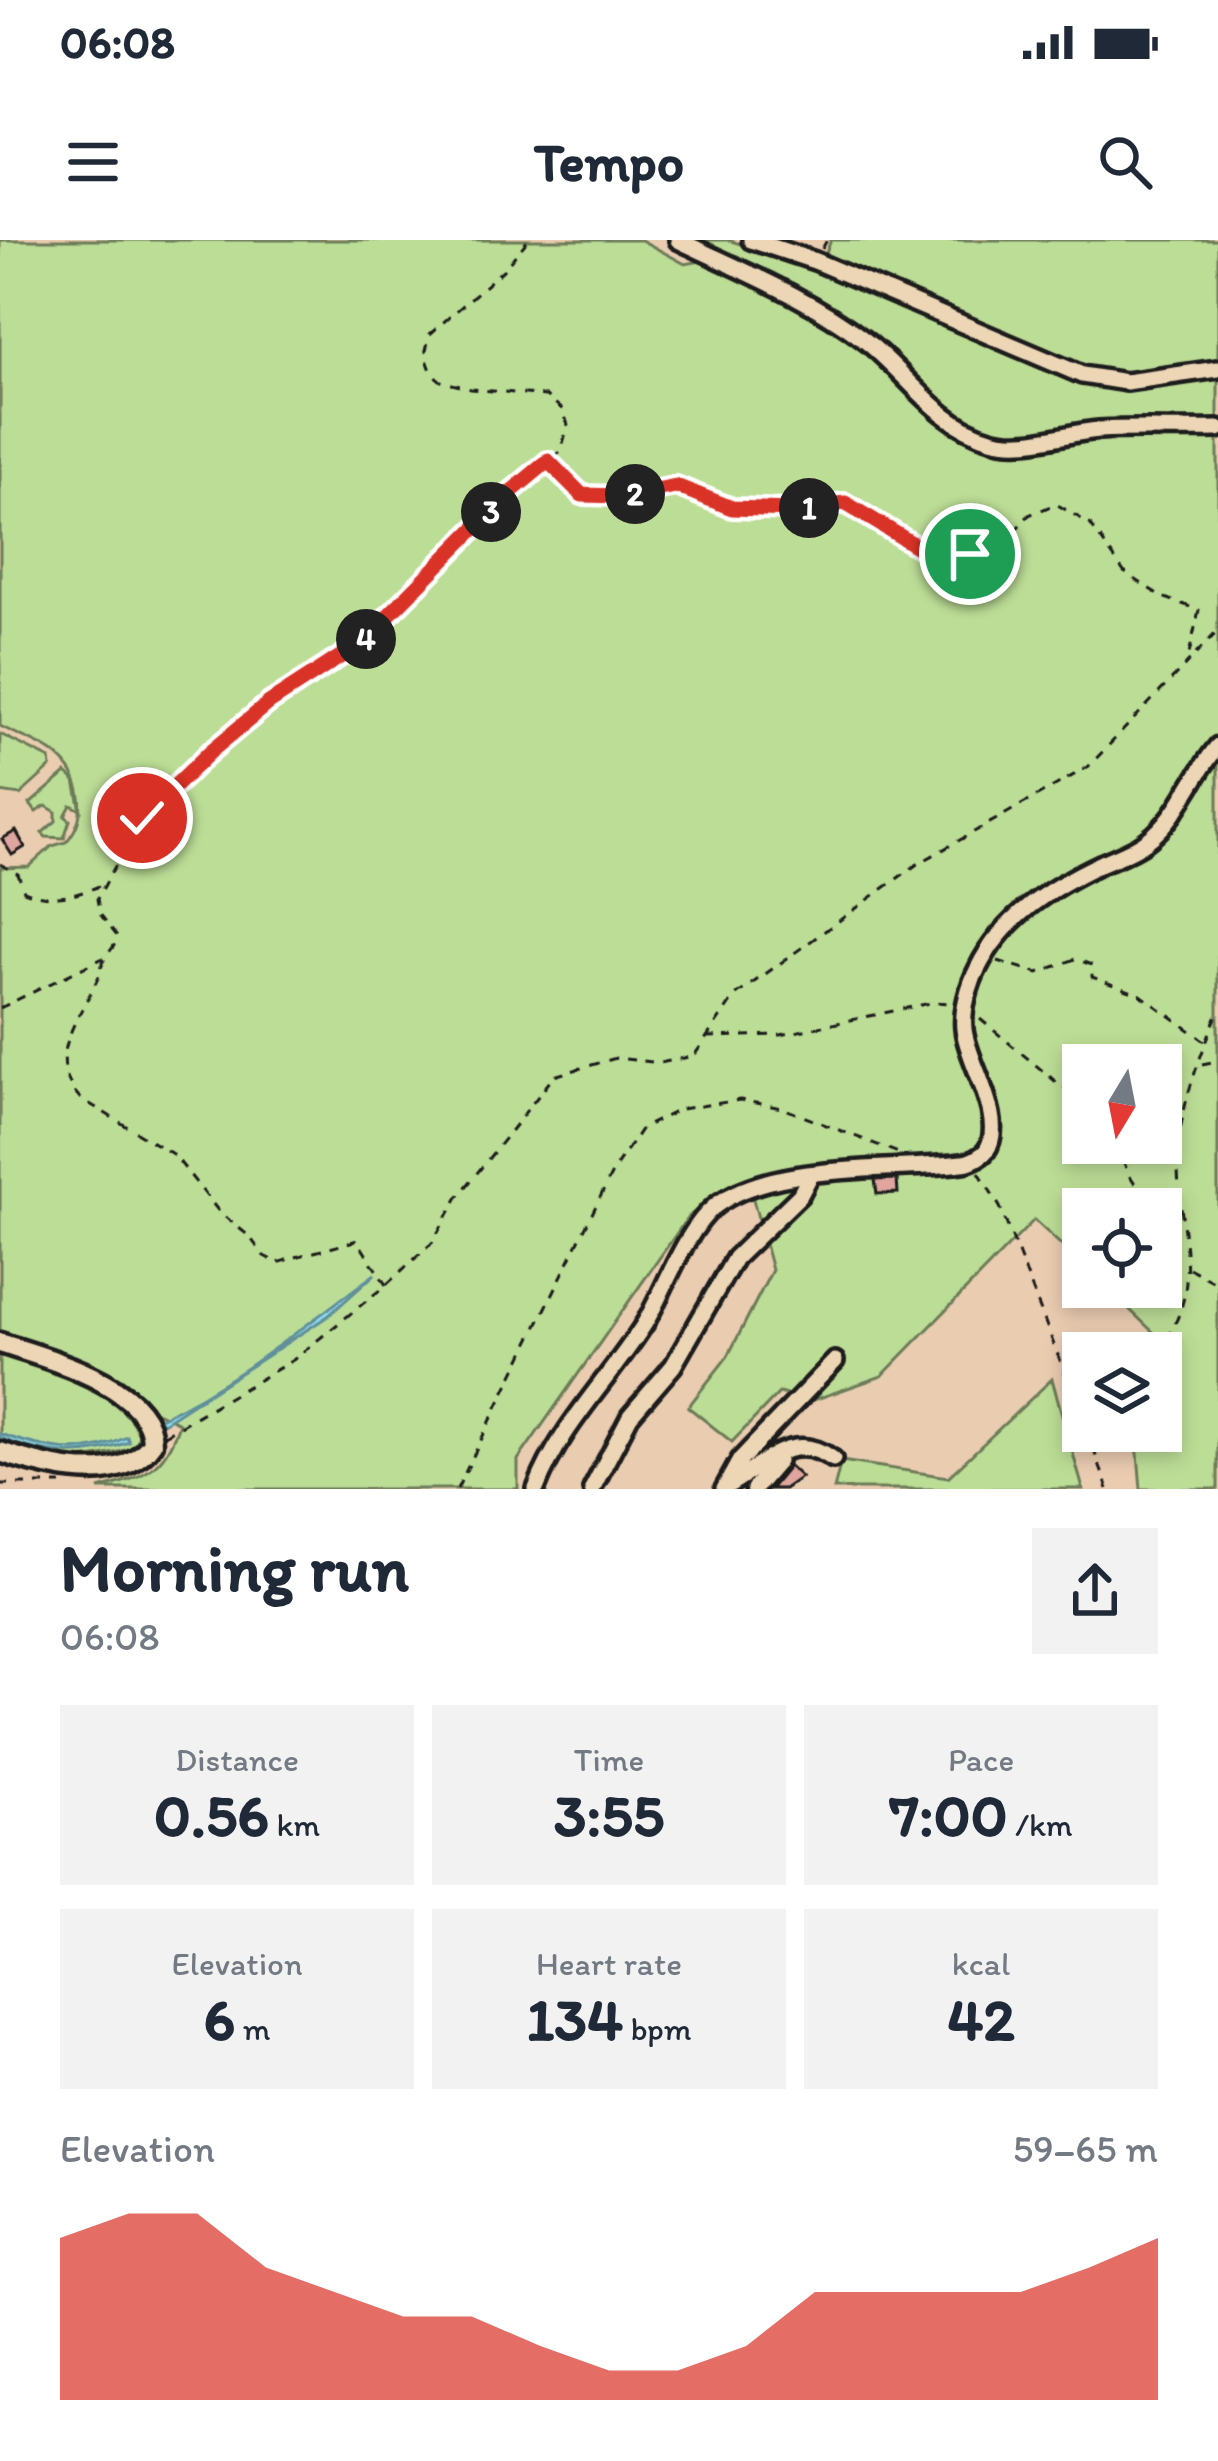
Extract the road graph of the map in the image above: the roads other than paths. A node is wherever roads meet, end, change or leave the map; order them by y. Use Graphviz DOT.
graph roads {
  1 [pos="678,240"];
  2 [pos="751,240"];
  3 [pos="1218,369"];
  4 [pos="1218,429"];
  5 [pos="1218,746"];
  6 [pos="810,1176"];
  7 [pos="0,1343"];
  8 [pos="835,1361"];
  9 [pos="0,1452"];
  10 [pos="776,1454"];
  11 [pos="833,1459"];
  12 [pos="724,1488"];
  13 [pos="536,1489"];
  14 [pos="592,1489"];
  15 [pos="754,1489"];
  1 -- 4 [label="street"];
  2 -- 3 [label="street"];
  5 -- 6 [label="street"];
  6 -- 13 [label="street"];
  6 -- 14 [label="street"];
  7 -- 9 [label="main road"];
  8 -- 12 [label="street"];
  10 -- 11 [label="street"];
  10 -- 12 [label="street"];
  10 -- 15 [label="street"];
}
